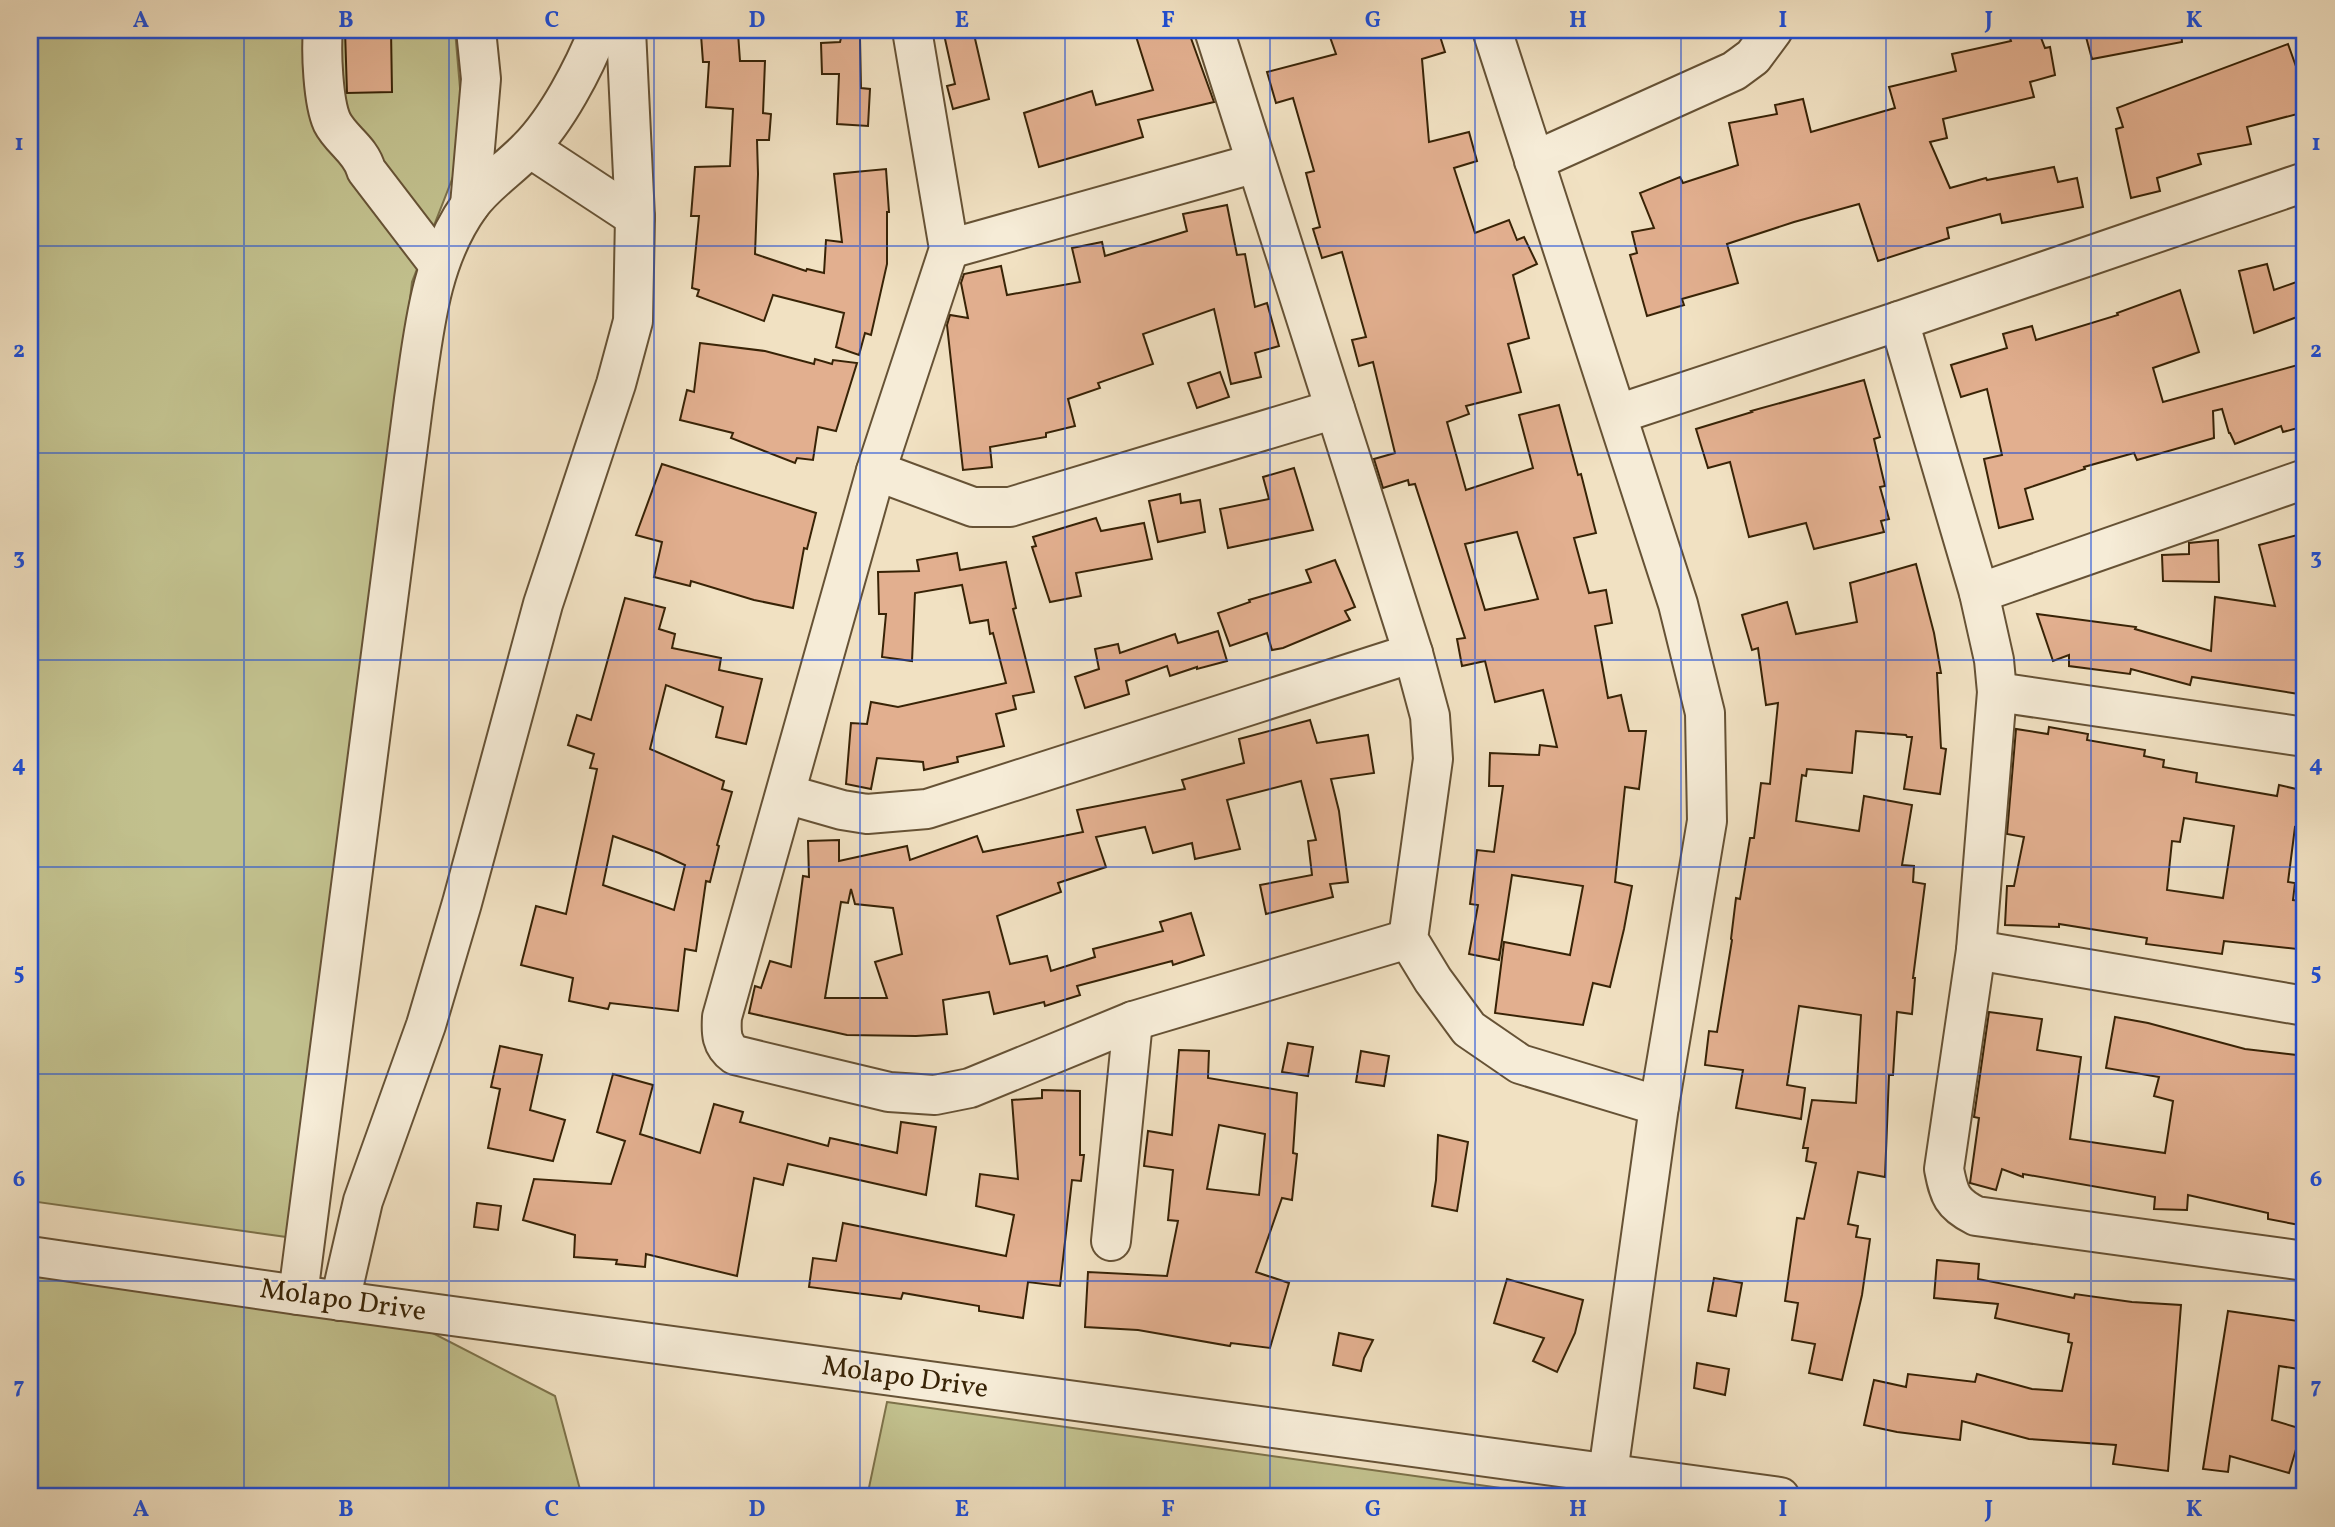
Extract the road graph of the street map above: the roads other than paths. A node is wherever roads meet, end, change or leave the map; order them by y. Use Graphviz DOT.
graph roads {
  1 [pos="323,30"];
  2 [pos="476,30"];
  3 [pos="599,30"];
  4 [pos="626,30"];
  5 [pos="912,30"];
  6 [pos="1214,30"];
  7 [pos="1492,30"];
  8 [pos="1773,30"];
  9 [pos="530,148"];
  10 [pos="1534,161"];
  11 [pos="1256,163"];
  12 [pos="2305,182"];
  13 [pos="470,205"];
  14 [pos="635,217"];
  15 [pos="949,249"];
  16 [pos="438,264"];
  17 [pos="1899,321"];
  18 [pos="1335,409"];
  19 [pos="1618,414"];
  20 [pos="876,471"];
  21 [pos="2305,479"];
  22 [pos="1979,593"];
  23 [pos="1413,653"];
  24 [pos="1997,692"];
  25 [pos="2305,737"];
  26 [pos="786,794"];
  27 [pos="1408,939"];
  28 [pos="1976,950"];
  29 [pos="2305,1006"];
  30 [pos="1133,1021"];
  31 [pos="1659,1106"];
  32 [pos="1111,1241"];
  33 [pos="30,1256"];
  34 [pos="2305,1261"];
  35 [pos="298,1295"];
  36 [pos="340,1301"];
  37 [pos="1608,1473"];
  38 [pos="1780,1497"];
  1 -- 16 [label="street"];
  2 -- 13 [label="street"];
  3 -- 9 [label="street"];
  4 -- 14 [label="street"];
  5 -- 15 [label="street"];
  6 -- 11 [label="street"];
  7 -- 10 [label="street"];
  8 -- 10 [label="street"];
  9 -- 13 [label="street"];
  9 -- 14 [label="street"];
  10 -- 19 [label="street"];
  11 -- 15 [label="street"];
  11 -- 18 [label="street"];
  12 -- 17 [label="street"];
  13 -- 16 [label="street"];
  14 -- 36 [label="street"];
  15 -- 20 [label="street"];
  16 -- 35 [label="street"];
  17 -- 19 [label="street"];
  17 -- 22 [label="street"];
  18 -- 20 [label="street"];
  18 -- 23 [label="street"];
  19 -- 31 [label="street"];
  20 -- 26 [label="street"];
  21 -- 22 [label="street"];
  22 -- 24 [label="street"];
  23 -- 26 [label="street"];
  23 -- 27 [label="street"];
  24 -- 25 [label="street"];
  24 -- 28 [label="street"];
  26 -- 30 [label="street"];
  27 -- 30 [label="street"];
  27 -- 31 [label="street"];
  28 -- 29 [label="street"];
  28 -- 34 [label="street"];
  30 -- 32 [label="street"];
  31 -- 37 [label="street"];
  33 -- 35 [label="street, Molapo Drive"];
  35 -- 36 [label="street, Molapo Drive"];
  36 -- 37 [label="street, Molapo Drive"];
  37 -- 38 [label="street, Molapo Drive"];
}
